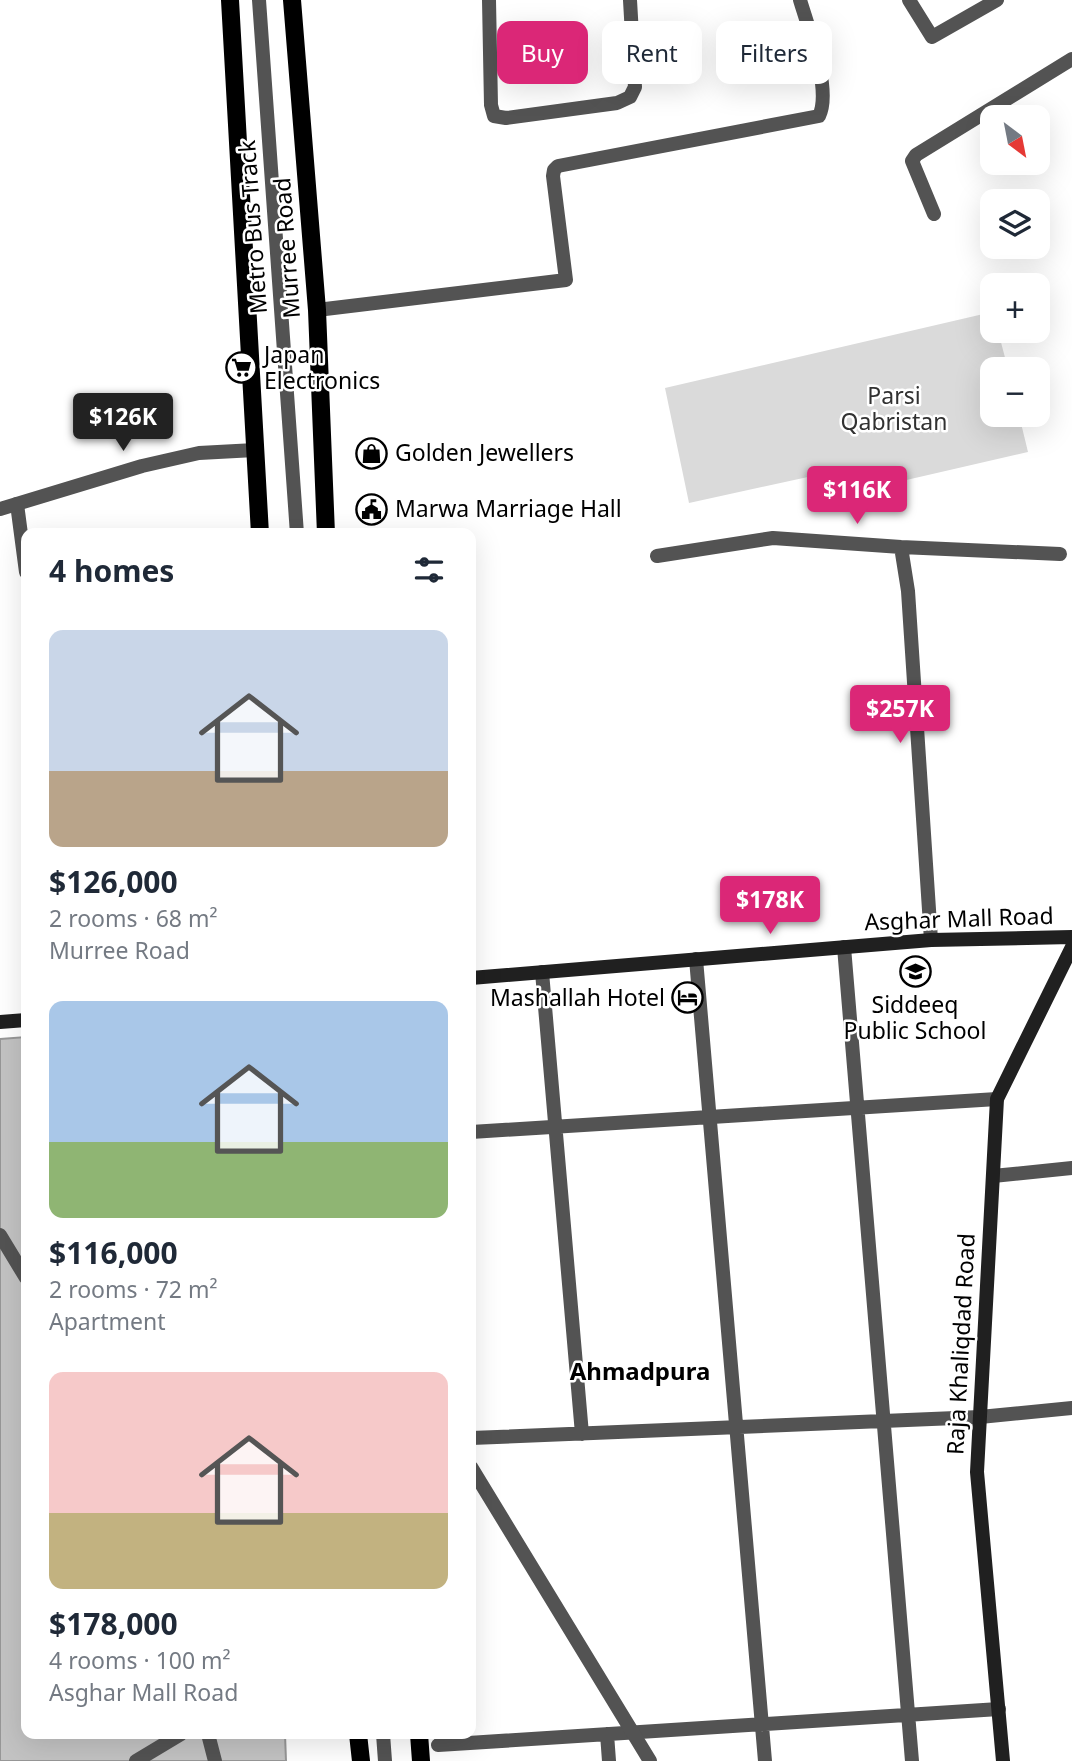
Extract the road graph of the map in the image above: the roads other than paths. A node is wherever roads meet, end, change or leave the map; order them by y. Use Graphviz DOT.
graph roads {
  1 [pos="230,0"];
  2 [pos="259,0"];
  3 [pos="292,0"];
  4 [pos="489,0"];
  5 [pos="630,0"];
  6 [pos="800,0"];
  7 [pos="909,0"];
  8 [pos="997,0"];
  9 [pos="1072,59"];
  10 [pos="934,214"];
  11 [pos="317,310"];
  12 [pos="255,450"];
  13 [pos="18,504"];
  14 [pos="0,509"];
  15 [pos="260,528"];
  16 [pos="298,528"];
  17 [pos="326,528"];
  18 [pos="21,530"];
  19 [pos="901,547"];
  20 [pos="1060,554"];
  21 [pos="657,556"];
  22 [pos="1072,937"];
  23 [pos="931,940"];
  24 [pos="844,947"];
  25 [pos="1072,947"];
  26 [pos="696,959"];
  27 [pos="542,972"];
  28 [pos="476,978"];
  29 [pos="21,1020"];
  30 [pos="0,1022"];
  31 [pos="997,1099"];
  32 [pos="857,1108"];
  33 [pos="710,1117"];
  34 [pos="555,1127"];
  35 [pos="476,1132"];
  36 [pos="1072,1168"];
  37 [pos="993,1176"];
  38 [pos="0,1235"];
  39 [pos="21,1270"];
  40 [pos="1072,1408"];
  41 [pos="980,1417"];
  42 [pos="884,1421"];
  43 [pos="737,1427"];
  44 [pos="582,1434"];
  45 [pos="476,1438"];
  46 [pos="476,1475"];
  47 [pos="999,1709"];
  48 [pos="908,1715"];
  49 [pos="762,1724"];
  50 [pos="632,1733"];
  51 [pos="607,1734"];
  52 [pos="173,1739"];
  53 [pos="209,1739"];
  54 [pos="359,1739"];
  55 [pos="383,1739"];
  56 [pos="419,1739"];
  57 [pos="438,1745"];
  58 [pos="136,1761"];
  59 [pos="215,1761"];
  60 [pos="361,1761"];
  61 [pos="385,1761"];
  62 [pos="421,1761"];
  63 [pos="609,1761"];
  64 [pos="650,1761"];
  65 [pos="765,1761"];
  66 [pos="912,1761"];
  67 [pos="1003,1761"];
  1 -- 12 [label="main road, Murree Road"];
  2 -- 16 [label="street, Metro Bus Track"];
  3 -- 11 [label="main road, Murree Road"];
  4 -- 5 [label="street"];
  6 -- 11 [label="street"];
  7 -- 8 [label="street"];
  9 -- 10 [label="street"];
  11 -- 17 [label="main road, Murree Road"];
  12 -- 13 [label="street"];
  12 -- 15 [label="main road, Murree Road"];
  13 -- 14 [label="street"];
  13 -- 18 [label="street"];
  19 -- 20 [label="street"];
  19 -- 21 [label="street"];
  19 -- 23 [label="street"];
  22 -- 23 [label="street, Asghar Mall Road"];
  23 -- 24 [label="street, Asghar Mall Road"];
  24 -- 26 [label="street, Asghar Mall Road"];
  24 -- 32 [label="street"];
  25 -- 31 [label="street, Raja Khaliqdad Road"];
  26 -- 27 [label="street, Asghar Mall Road"];
  26 -- 33 [label="street"];
  27 -- 28 [label="street, Asghar Mall Road"];
  27 -- 34 [label="street"];
  29 -- 30 [label="street"];
  31 -- 32 [label="street"];
  31 -- 37 [label="street, Raja Khaliqdad Road"];
  32 -- 33 [label="street"];
  32 -- 42 [label="street"];
  33 -- 34 [label="street"];
  33 -- 43 [label="street"];
  34 -- 35 [label="street"];
  34 -- 44 [label="street"];
  36 -- 37 [label="street"];
  37 -- 41 [label="street, Raja Khaliqdad Road"];
  38 -- 39 [label="street"];
  40 -- 41 [label="street"];
  41 -- 42 [label="street"];
  41 -- 47 [label="street, Raja Khaliqdad Road"];
  42 -- 43 [label="street"];
  42 -- 48 [label="street"];
  43 -- 44 [label="street"];
  43 -- 49 [label="street"];
  44 -- 45 [label="street"];
  46 -- 50 [label="street"];
  47 -- 48 [label="street"];
  47 -- 67 [label="street, Raja Khaliqdad Road"];
  48 -- 49 [label="street"];
  48 -- 66 [label="street"];
  49 -- 50 [label="street"];
  49 -- 65 [label="street"];
  50 -- 51 [label="street"];
  50 -- 64 [label="street"];
  51 -- 57 [label="street"];
  51 -- 63 [label="street"];
  52 -- 58 [label="street"];
  53 -- 59 [label="street"];
  54 -- 60 [label="main road"];
  55 -- 61 [label="street"];
  56 -- 62 [label="main road"];
}
